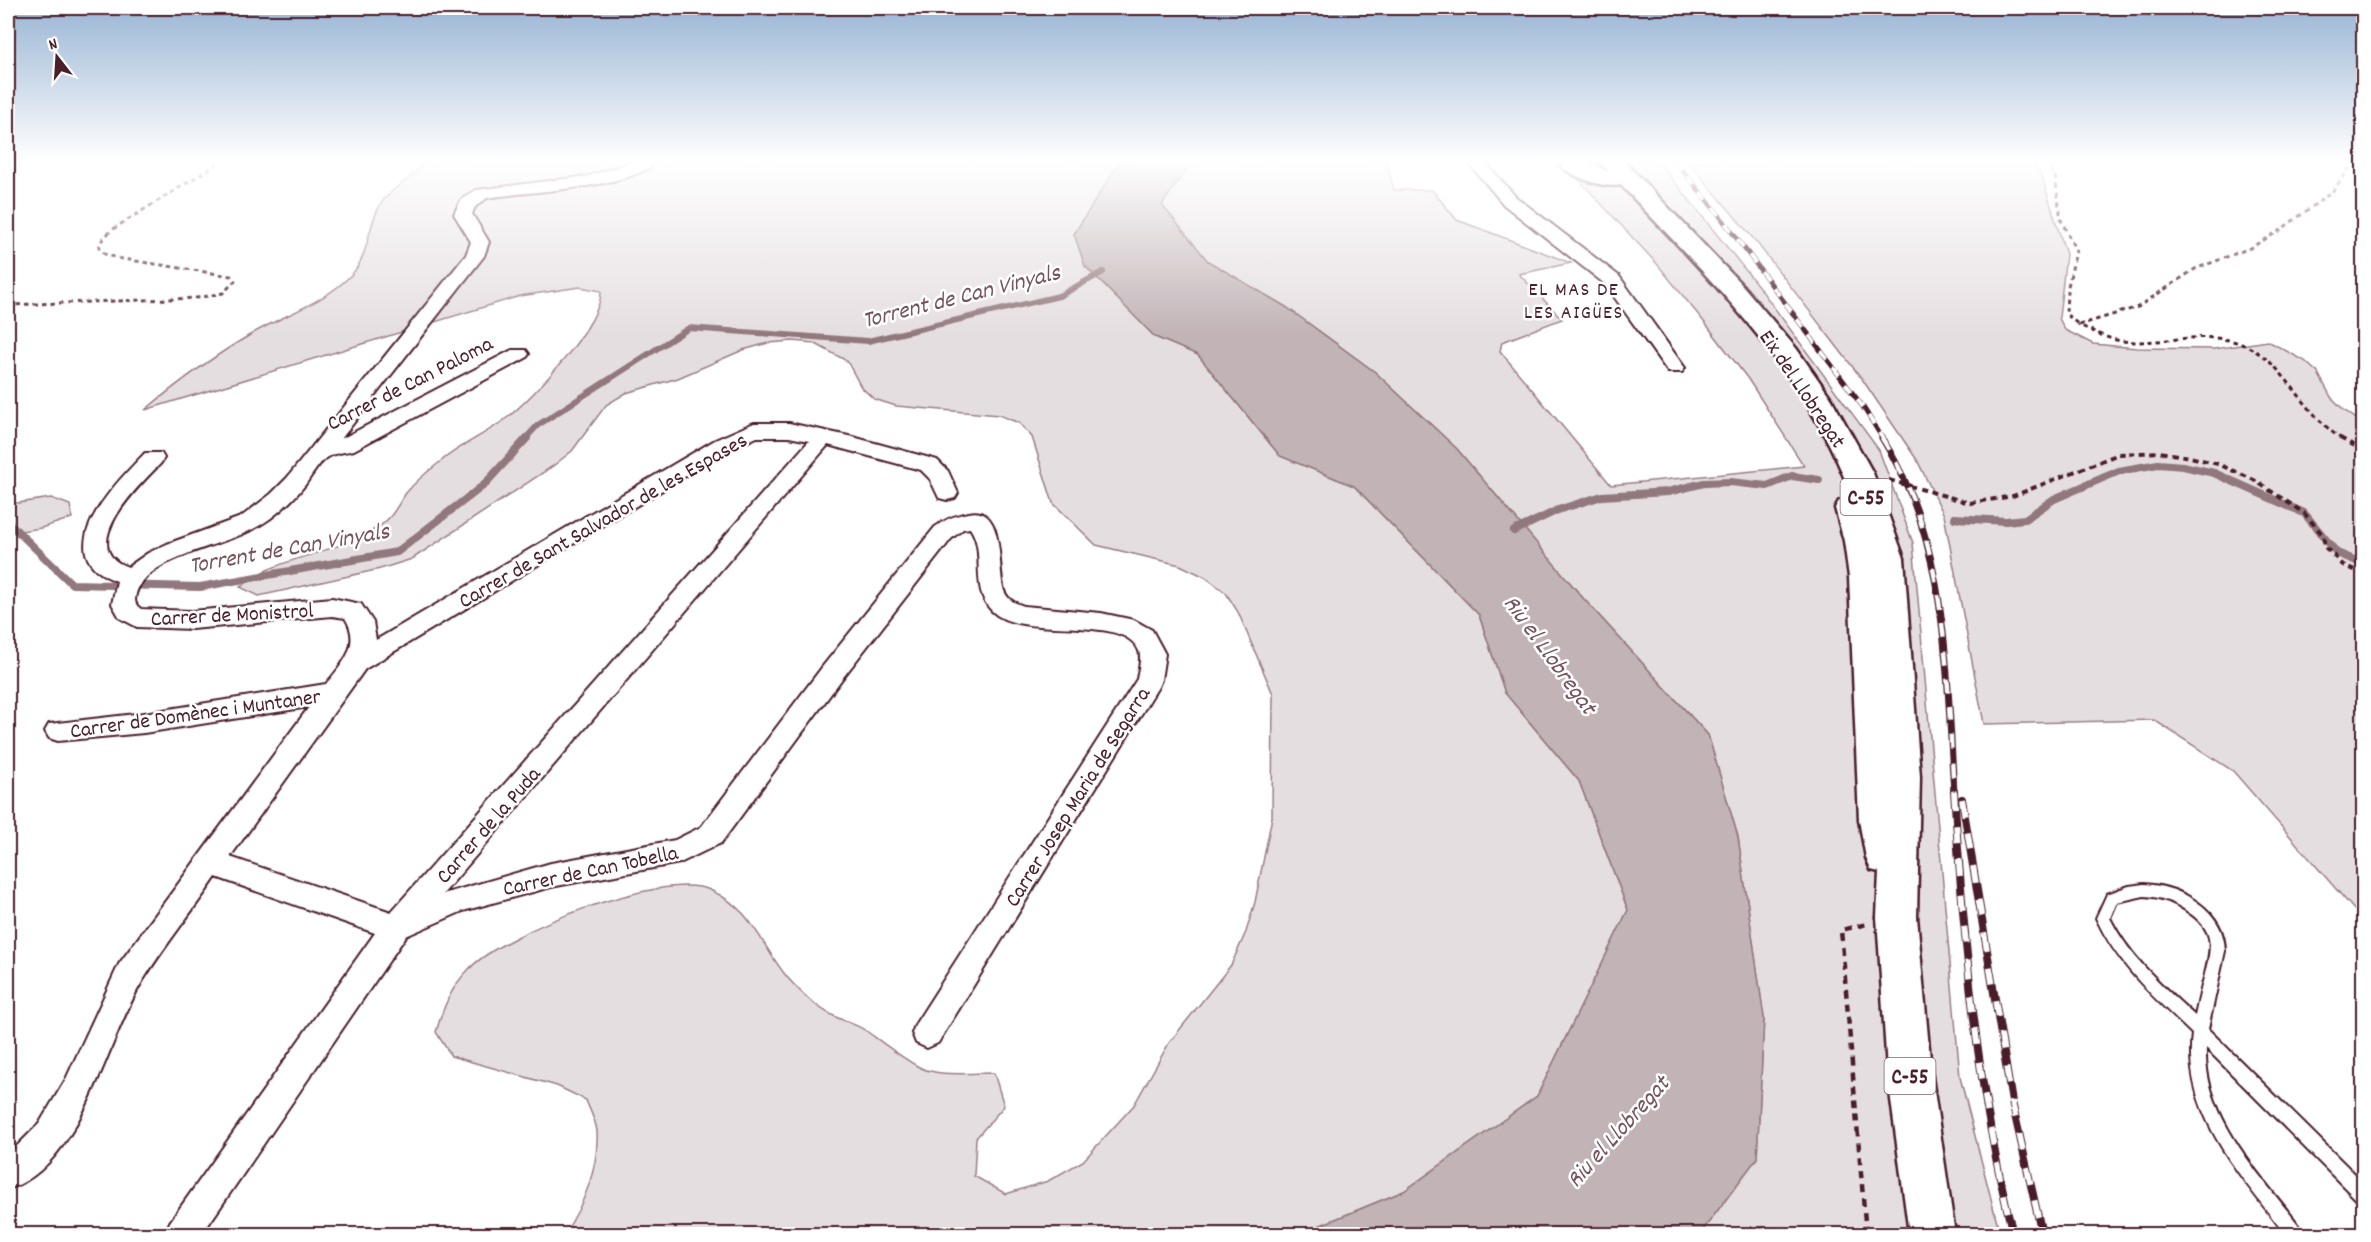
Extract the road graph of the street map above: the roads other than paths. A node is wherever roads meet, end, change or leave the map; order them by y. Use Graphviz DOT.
graph roads {
  1 [pos="466,219"];
  2 [pos="1532,219"];
  3 [pos="1653,219"];
  4 [pos="1661,219"];
  5 [pos="519,354"];
  6 [pos="1675,368"];
  7 [pos="823,438"];
  8 [pos="321,452"];
  9 [pos="153,458"];
  10 [pos="947,493"];
  11 [pos="943,533"];
  12 [pos="131,577"];
  13 [pos="359,662"];
  14 [pos="333,693"];
  15 [pos="58,731"];
  16 [pos="211,863"];
  17 [pos="1897,917"];
  18 [pos="396,927"];
  19 [pos="2200,1032"];
  20 [pos="927,1033"];
  21 [pos="8,1173"];
  22 [pos="2364,1195"];
  23 [pos="182,1234"];
  24 [pos="1932,1234"];
  25 [pos="2295,1234"];
  1 -- 8 [label="street, Carrer de Monistrol"];
  2 -- 6 [label="street"];
  3 -- 17 [label="main road, Eix del Llobregat / C-55"];
  4 -- 17 [label="main road, Eix del Llobregat / C-55"];
  5 -- 8 [label="street, Carrer de Can Paloma"];
  7 -- 10 [label="street, Carrer de Sant Salvador de les Espases"];
  7 -- 13 [label="street, Carrer de Sant Salvador de les Espases"];
  7 -- 18 [label="street, Carrer de la Puda"];
  8 -- 12 [label="street, Carrer de Monistrol"];
  9 -- 12 [label="street"];
  11 -- 18 [label="street, Carrer de Can Tobella"];
  11 -- 20 [label="street, Carrer Josep Maria de Segarra"];
  12 -- 13 [label="street, Carrer de Monistrol"];
  13 -- 14 [label="street"];
  14 -- 15 [label="street, Carrer de Domènec i Muntaner"];
  14 -- 16 [label="street"];
  16 -- 18 [label="street"];
  16 -- 21 [label="street"];
  17 -- 24 [label="main road, Eix del Llobregat / C-55"];
  18 -- 23 [label="street, Carrer de la Puda"];
  19 -- 19 [label="lane"];
  19 -- 22 [label="lane"];
  19 -- 25 [label="lane"];
}
